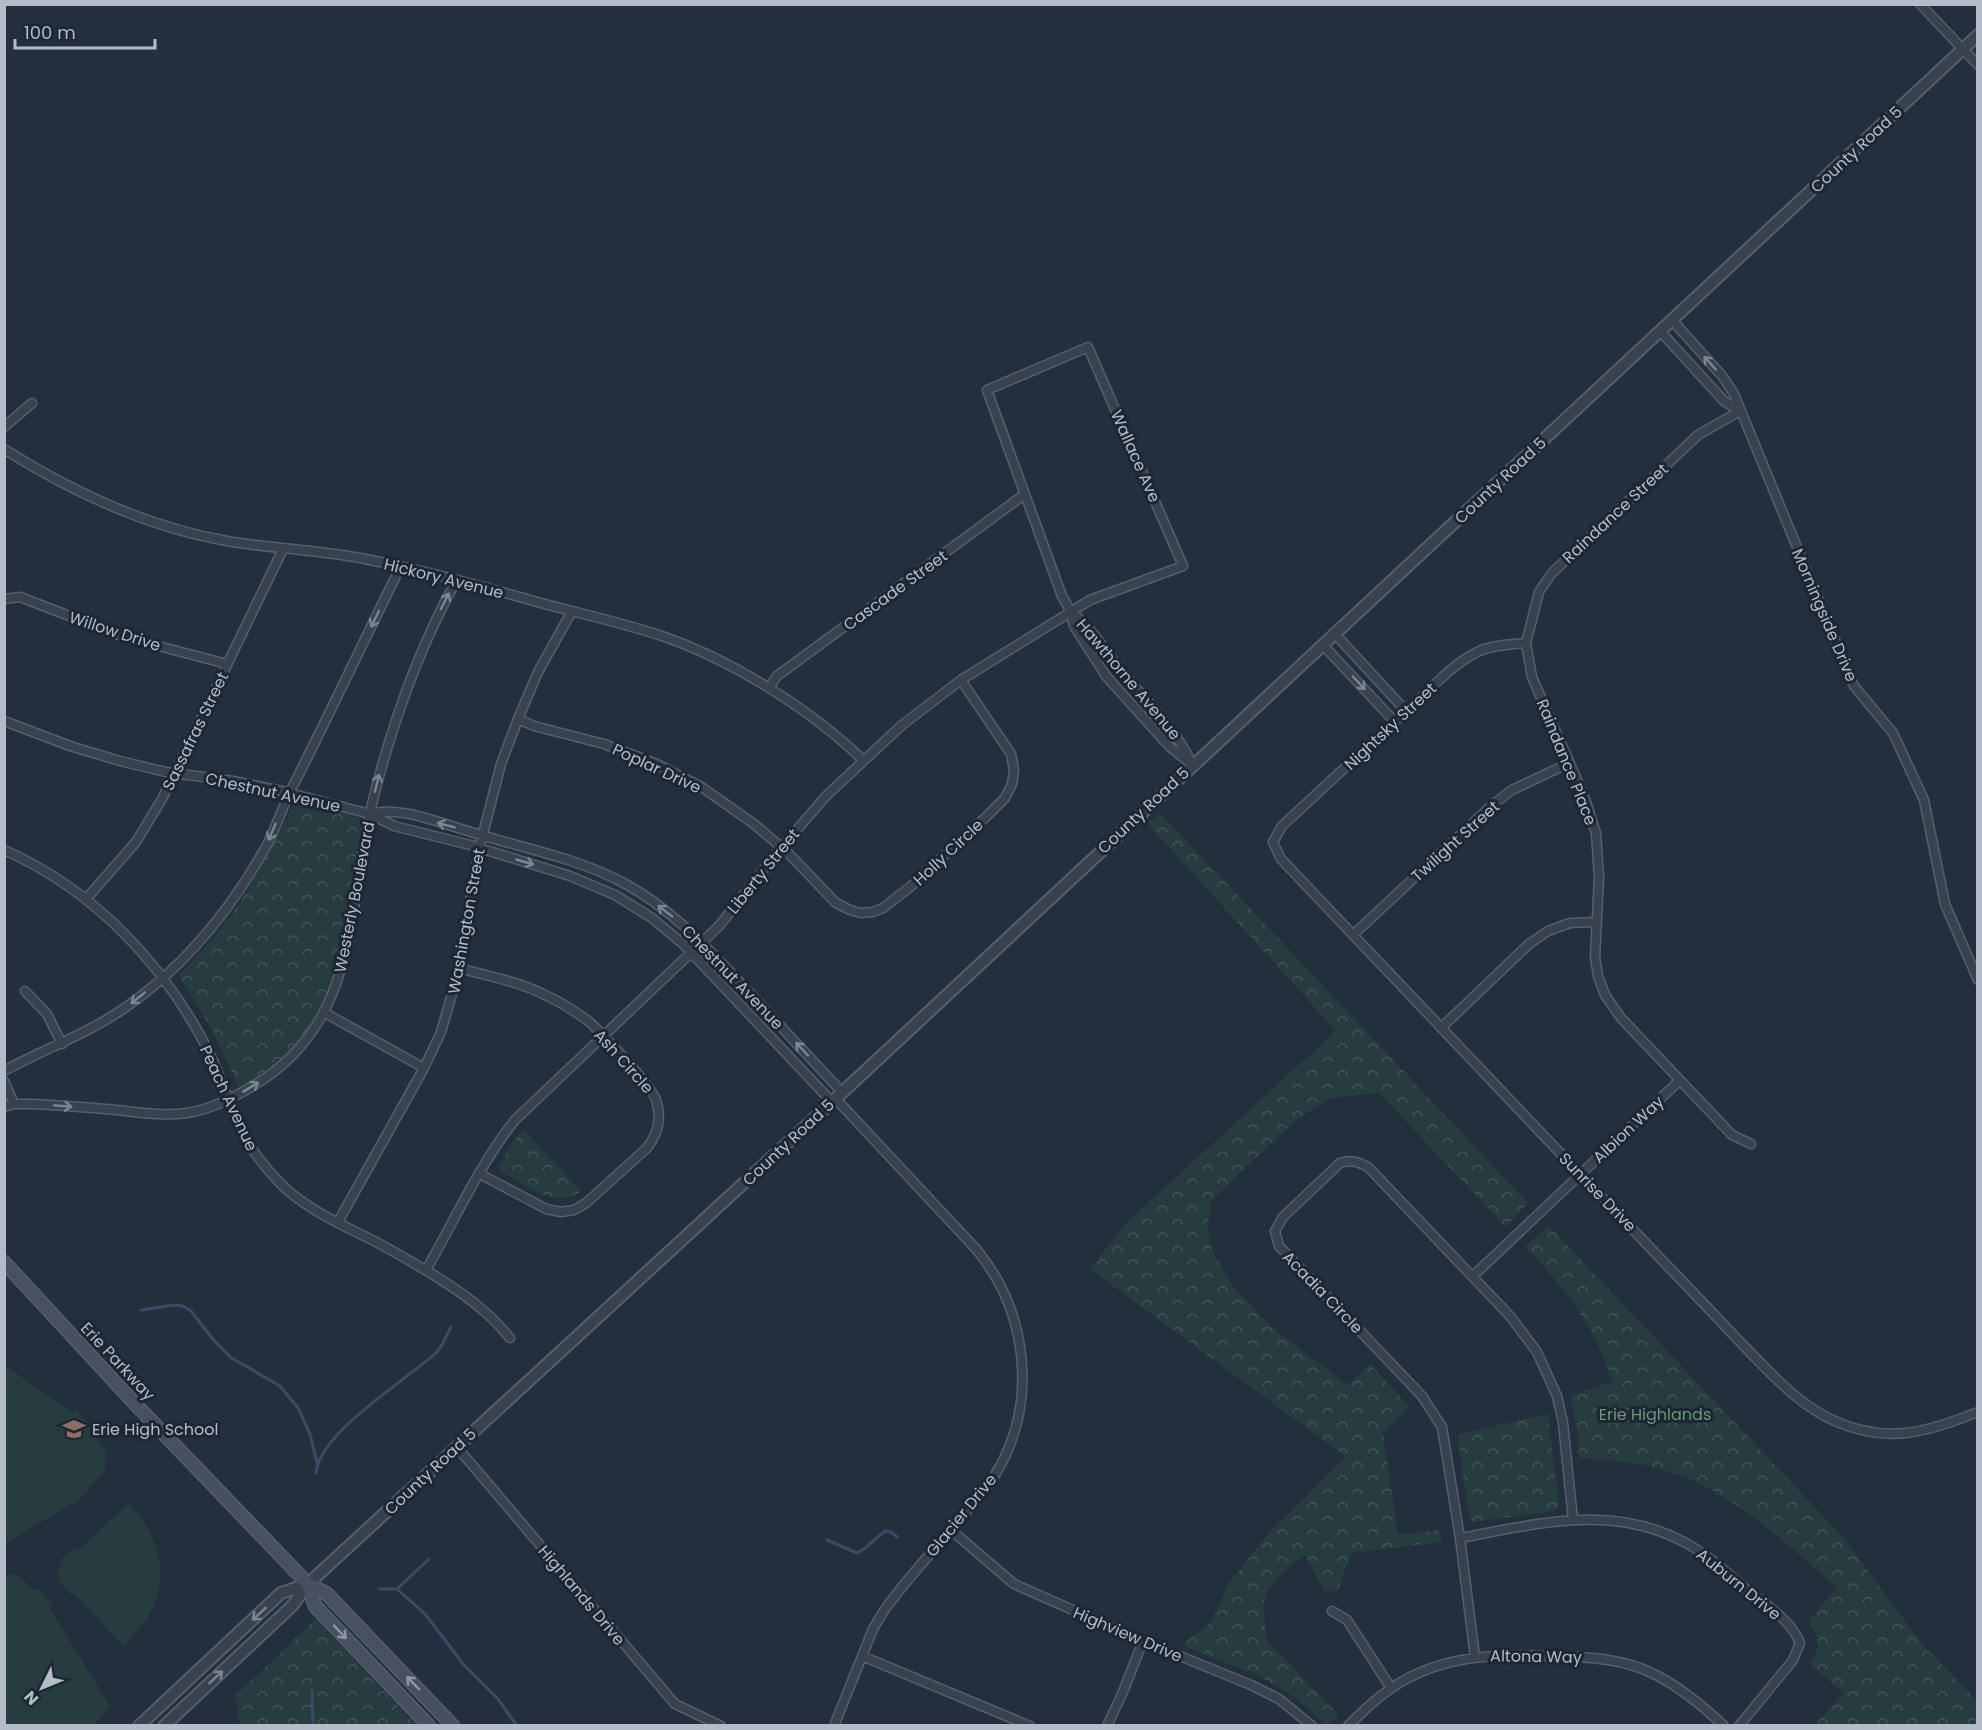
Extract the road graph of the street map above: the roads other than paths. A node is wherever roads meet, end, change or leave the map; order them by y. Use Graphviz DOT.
graph roads {
  1 [pos="1920,4"];
  2 [pos="1977,35"];
  3 [pos="1963,49"];
  4 [pos="1977,65"];
  5 [pos="1672,320"];
  6 [pos="1660,331"];
  7 [pos="987,390"];
  8 [pos="32,403"];
  9 [pos="1740,411"];
  10 [pos="4,427"];
  11 [pos="4,449"];
  12 [pos="1025,494"];
  13 [pos="283,549"];
  14 [pos="400,566"];
  15 [pos="1183,566"];
  16 [pos="456,580"];
  17 [pos="4,599"];
  18 [pos="572,611"];
  19 [pos="1071,612"];
  20 [pos="1335,633"];
  21 [pos="1526,643"];
  22 [pos="1322,644"];
  23 [pos="227,664"];
  24 [pos="961,680"];
  25 [pos="769,688"];
  26 [pos="1406,711"];
  27 [pos="518,719"];
  28 [pos="4,721"];
  29 [pos="1395,722"];
  30 [pos="863,760"];
  31 [pos="1569,763"];
  32 [pos="1192,765"];
  33 [pos="174,772"];
  34 [pos="290,792"];
  35 [pos="370,814"];
  36 [pos="482,835"];
  37 [pos="1273,842"];
  38 [pos="781,847"];
  39 [pos="479,849"];
  40 [pos="4,850"];
  41 [pos="86,899"];
  42 [pos="1596,922"];
  43 [pos="1353,935"];
  44 [pos="702,942"];
  45 [pos="692,953"];
  46 [pos="459,968"];
  47 [pos="164,977"];
  48 [pos="1977,980"];
  49 [pos="25,991"];
  50 [pos="325,1013"];
  51 [pos="1441,1028"];
  52 [pos="603,1036"];
  53 [pos="62,1044"];
  54 [pos="424,1068"];
  55 [pos="4,1071"];
  56 [pos="4,1081"];
  57 [pos="1679,1081"];
  58 [pos="836,1097"];
  59 [pos="229,1100"];
  60 [pos="14,1104"];
  61 [pos="4,1107"];
  62 [pos="1751,1144"];
  63 [pos="480,1174"];
  64 [pos="1580,1174"];
  65 [pos="338,1222"];
  66 [pos="4,1262"];
  67 [pos="426,1270"];
  68 [pos="1473,1276"];
  69 [pos="510,1338"];
  70 [pos="1977,1412"];
  71 [pos="456,1446"];
  72 [pos="1573,1520"];
  73 [pos="951,1530"];
  74 [pos="1460,1538"];
  75 [pos="308,1584"];
  76 [pos="1332,1611"];
  77 [pos="1143,1641"];
  78 [pos="862,1656"];
  79 [pos="1475,1657"];
  80 [pos="1391,1688"];
  81 [pos="139,1725"];
  82 [pos="164,1725"];
  83 [pos="429,1725"];
  84 [pos="453,1725"];
  85 [pos="721,1725"];
  86 [pos="834,1725"];
  87 [pos="1030,1725"];
  88 [pos="1107,1725"];
  89 [pos="1312,1725"];
  90 [pos="1348,1725"];
  91 [pos="1724,1725"];
  92 [pos="1739,1725"];
  1 -- 3 [label="street"];
  2 -- 3 [label="street, County Road 5"];
  3 -- 4 [label="street"];
  3 -- 5 [label="street, County Road 5"];
  5 -- 6 [label="street, County Road 5"];
  9 -- 5 [label="street, Morningside Drive, one-way"];
  6 -- 9 [label="street, Morningside Drive"];
  6 -- 20 [label="street, County Road 5"];
  7 -- 12 [label="street, Hawthorne Avenue"];
  7 -- 15 [label="street, Wallace Ave"];
  8 -- 10 [label="street"];
  9 -- 21 [label="street, Raindance Street"];
  9 -- 48 [label="street, Morningside Drive"];
  11 -- 13 [label="street, Hickory Avenue"];
  12 -- 19 [label="street, Hawthorne Avenue"];
  12 -- 25 [label="street, Cascade Street"];
  13 -- 14 [label="street, Hickory Avenue"];
  13 -- 23 [label="street, Sassafras Street"];
  14 -- 16 [label="street, Hickory Avenue"];
  14 -- 34 [label="street, one-way"];
  15 -- 19 [label="street, Liberty Street"];
  16 -- 18 [label="street, Hickory Avenue"];
  35 -- 16 [label="street, Westerly Boulevard, one-way"];
  17 -- 23 [label="street, Willow Drive"];
  18 -- 25 [label="street, Hickory Avenue"];
  18 -- 27 [label="street, Washington Street"];
  19 -- 24 [label="street, Liberty Street"];
  19 -- 32 [label="street, Hawthorne Avenue"];
  19 -- 32 [label="street, Hawthorne Avenue"];
  20 -- 22 [label="street, County Road 5"];
  20 -- 26 [label="street"];
  21 -- 26 [label="street, Nightsky Street"];
  21 -- 31 [label="street, Raindance Place"];
  22 -- 29 [label="street, one-way"];
  22 -- 32 [label="street, County Road 5"];
  23 -- 33 [label="street, Sassafras Street"];
  24 -- 30 [label="street, Liberty Street"];
  24 -- 38 [label="street, Holly Circle"];
  25 -- 30 [label="street, Hickory Avenue"];
  26 -- 29 [label="street, Nightsky Street"];
  27 -- 36 [label="street, Washington Street"];
  27 -- 38 [label="street, Poplar Drive"];
  28 -- 33 [label="street, Chestnut Avenue"];
  29 -- 37 [label="street, Nightsky Street"];
  30 -- 38 [label="street, Liberty Street"];
  31 -- 42 [label="street, Raindance Place"];
  31 -- 43 [label="street, Twilight Street"];
  32 -- 58 [label="street, County Road 5"];
  33 -- 34 [label="street, Chestnut Avenue"];
  33 -- 41 [label="street, Sassafras Street"];
  34 -- 35 [label="street, Chestnut Avenue"];
  34 -- 47 [label="street, one-way"];
  36 -- 35 [label="street, Chestnut Avenue, one-way"];
  35 -- 39 [label="street, Chestnut Avenue"];
  35 -- 50 [label="street, Westerly Boulevard"];
  36 -- 39 [label="street, Washington Street"];
  44 -- 36 [label="street, Chestnut Avenue, one-way"];
  37 -- 43 [label="street, Sunrise Drive"];
  38 -- 44 [label="street, Liberty Street"];
  39 -- 45 [label="street, Chestnut Avenue, one-way"];
  39 -- 46 [label="street, Washington Street"];
  40 -- 41 [label="street, Peach Avenue"];
  41 -- 47 [label="street, Peach Avenue"];
  42 -- 51 [label="street"];
  42 -- 57 [label="street, Raindance Place"];
  43 -- 51 [label="street, Sunrise Drive"];
  44 -- 45 [label="street, Liberty Street"];
  58 -- 44 [label="street, Chestnut Avenue, one-way"];
  45 -- 52 [label="street, Liberty Street"];
  45 -- 58 [label="street, Chestnut Avenue"];
  46 -- 52 [label="street, Ash Circle"];
  46 -- 54 [label="street, Washington Street"];
  47 -- 53 [label="street, one-way"];
  47 -- 59 [label="street, Peach Avenue"];
  49 -- 53 [label="street"];
  50 -- 54 [label="street"];
  59 -- 50 [label="street, Westerly Boulevard, one-way"];
  51 -- 64 [label="street, Sunrise Drive"];
  52 -- 63 [label="street, Liberty Street"];
  52 -- 63 [label="street, Ash Circle"];
  53 -- 55 [label="street"];
  54 -- 65 [label="street, Washington Street"];
  56 -- 60 [label="street"];
  57 -- 62 [label="street, Raindance Place"];
  57 -- 64 [label="street, Albion Way"];
  58 -- 71 [label="street, County Road 5"];
  58 -- 73 [label="street, Glacier Drive"];
  60 -- 59 [label="street, Westerly Boulevard, one-way"];
  59 -- 65 [label="street, Peach Avenue"];
  60 -- 61 [label="street, Westerly Boulevard"];
  63 -- 67 [label="street, Liberty Street"];
  64 -- 68 [label="street, Albion Way"];
  64 -- 70 [label="street, Sunrise Drive"];
  65 -- 67 [label="street, Peach Avenue"];
  66 -- 75 [label="main road, Erie Parkway"];
  67 -- 69 [label="street, Peach Avenue"];
  68 -- 72 [label="street, Acadia Circle"];
  68 -- 74 [label="street, Acadia Circle"];
  71 -- 75 [label="street, County Road 5"];
  71 -- 85 [label="street, Highlands Drive"];
  72 -- 74 [label="street, Auburn Drive"];
  72 -- 92 [label="street, Auburn Drive"];
  73 -- 77 [label="street, Highview Drive"];
  73 -- 78 [label="street, Glacier Drive"];
  74 -- 79 [label="street, Acadia Circle"];
  75 -- 81 [label="street, County Road 5, one-way"];
  82 -- 75 [label="street, County Road 5, one-way"];
  75 -- 83 [label="main road, Erie Parkway, one-way"];
  84 -- 75 [label="main road, Erie Parkway, one-way"];
  76 -- 80 [label="street"];
  77 -- 88 [label="street"];
  77 -- 89 [label="street, Highview Drive"];
  78 -- 86 [label="street, Glacier Drive"];
  78 -- 87 [label="street"];
  79 -- 80 [label="street, Altona Way"];
  79 -- 91 [label="street, Altona Way"];
  80 -- 90 [label="street, Altona Way"];
}
